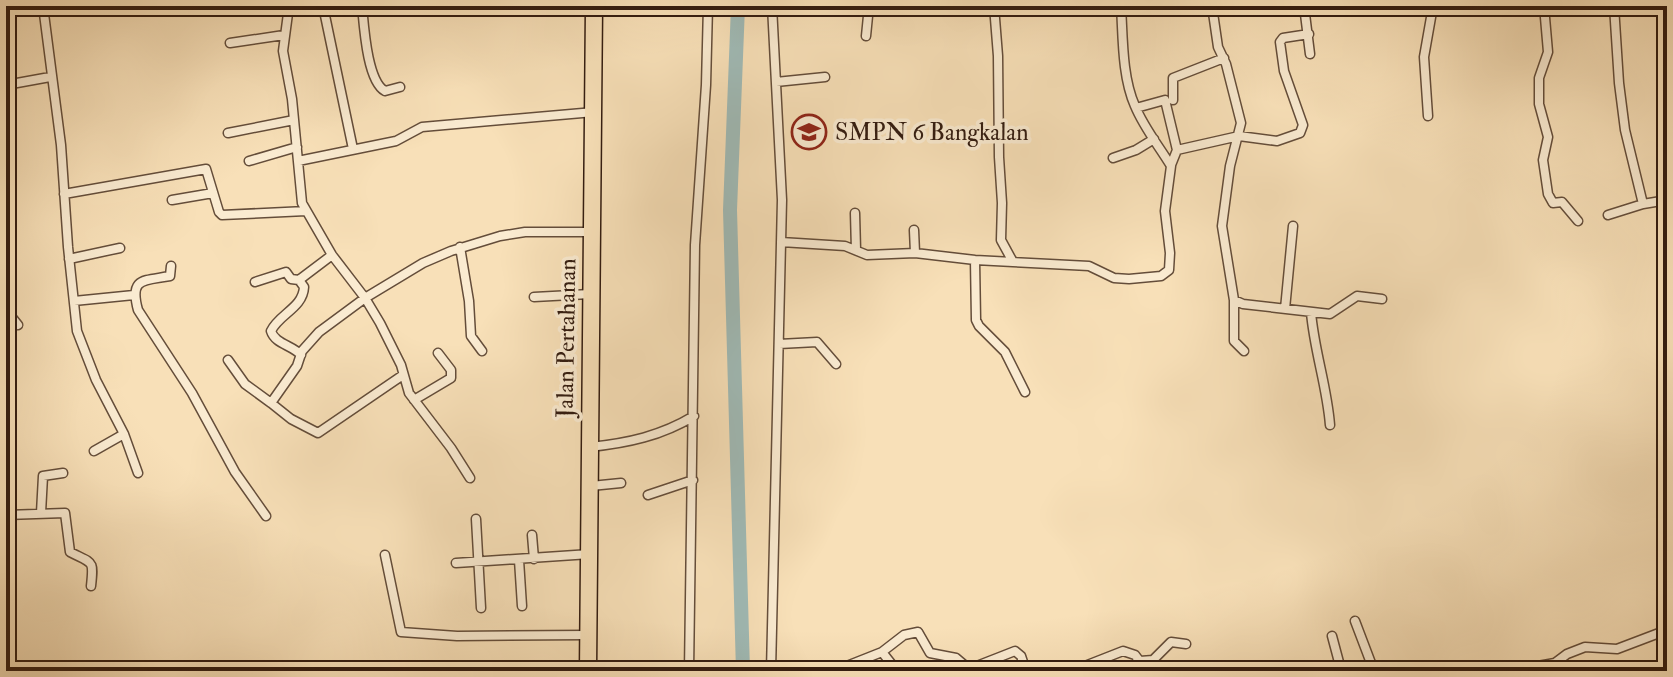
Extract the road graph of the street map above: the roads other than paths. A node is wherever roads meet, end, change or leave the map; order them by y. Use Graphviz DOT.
graph roads {
  1 [pos="43,6"];
  2 [pos="289,6"];
  3 [pos="323,6"];
  4 [pos="362,6"];
  5 [pos="594,6"];
  6 [pos="708,6"];
  7 [pos="772,6"];
  8 [pos="869,6"];
  9 [pos="994,6"];
  10 [pos="1121,6"];
  11 [pos="1212,6"];
  12 [pos="1304,6"];
  13 [pos="1433,6"];
  14 [pos="1544,6"];
  15 [pos="1614,6"];
  16 [pos="1664,6"];
  17 [pos="1667,18"];
  18 [pos="1309,34"];
  19 [pos="284,35"];
  20 [pos="866,36"];
  21 [pos="230,43"];
  22 [pos="1310,54"];
  23 [pos="1224,58"];
  24 [pos="50,77"];
  25 [pos="825,77"];
  26 [pos="776,82"];
  27 [pos="6,85"];
  28 [pos="400,87"];
  29 [pos="1173,100"];
  30 [pos="1136,108"];
  31 [pos="594,112"];
  32 [pos="1428,116"];
  33 [pos="294,120"];
  34 [pos="228,133"];
  35 [pos="1239,136"];
  36 [pos="1154,139"];
  37 [pos="297,147"];
  38 [pos="353,149"];
  39 [pos="1177,150"];
  40 [pos="1113,158"];
  41 [pos="249,161"];
  42 [pos="298,161"];
  43 [pos="1171,166"];
  44 [pos="213,193"];
  45 [pos="64,194"];
  46 [pos="172,200"];
  47 [pos="1667,200"];
  48 [pos="1643,204"];
  49 [pos="306,211"];
  50 [pos="855,213"];
  51 [pos="1608,215"];
  52 [pos="1578,221"];
  53 [pos="1293,226"];
  54 [pos="914,230"];
  55 [pos="591,232"];
  56 [pos="781,242"];
  57 [pos="460,247"];
  58 [pos="120,248"];
  59 [pos="856,250"];
  60 [pos="915,253"];
  61 [pos="332,255"];
  62 [pos="69,259"];
  63 [pos="975,260"];
  64 [pos="1013,262"];
  65 [pos="171,266"];
  66 [pos="299,280"];
  67 [pos="255,282"];
  68 [pos="590,294"];
  69 [pos="134,295"];
  70 [pos="534,297"];
  71 [pos="365,298"];
  72 [pos="1382,299"];
  73 [pos="1234,300"];
  74 [pos="74,301"];
  75 [pos="1285,309"];
  76 [pos="6,310"];
  77 [pos="1311,312"];
  78 [pos="18,325"];
  79 [pos="779,344"];
  80 [pos="482,351"];
  81 [pos="1244,351"];
  82 [pos="438,353"];
  83 [pos="301,355"];
  84 [pos="228,360"];
  85 [pos="836,364"];
  86 [pos="403,375"];
  87 [pos="1025,392"];
  88 [pos="414,400"];
  89 [pos="271,403"];
  90 [pos="694,416"];
  91 [pos="1330,425"];
  92 [pos="124,434"];
  93 [pos="589,447"];
  94 [pos="94,451"];
  95 [pos="63,473"];
  96 [pos="138,473"];
  97 [pos="470,478"];
  98 [pos="693,480"];
  99 [pos="621,483"];
  100 [pos="591,486"];
  101 [pos="648,495"];
  102 [pos="41,513"];
  103 [pos="6,515"];
  104 [pos="266,516"];
  105 [pos="476,519"];
  106 [pos="532,535"];
  107 [pos="590,554"];
  108 [pos="385,555"];
  109 [pos="534,559"];
  110 [pos="519,560"];
  111 [pos="456,563"];
  112 [pos="480,563"];
  113 [pos="91,586"];
  114 [pos="522,606"];
  115 [pos="481,608"];
  116 [pos="1355,621"];
  117 [pos="1667,630"];
  118 [pos="589,635"];
  119 [pos="1332,636"];
  120 [pos="1186,644"];
  121 [pos="882,652"];
  122 [pos="1140,661"];
  123 [pos="1340,666"];
  124 [pos="588,671"];
  125 [pos="689,671"];
  126 [pos="771,671"];
  127 [pos="834,671"];
  128 [pos="897,671"];
  129 [pos="1026,671"];
  130 [pos="1072,671"];
  131 [pos="1147,671"];
  132 [pos="1265,671"];
  133 [pos="1364,671"];
  134 [pos="1374,671"];
  135 [pos="1509,671"];
  1 -- 24 [label="street"];
  2 -- 19 [label="street"];
  3 -- 38 [label="street"];
  4 -- 28 [label="street"];
  5 -- 31 [label="highway, Jalan Pertahanan"];
  6 -- 90 [label="street"];
  7 -- 26 [label="street"];
  8 -- 20 [label="street"];
  9 -- 64 [label="street"];
  10 -- 30 [label="street"];
  11 -- 23 [label="street"];
  12 -- 18 [label="street"];
  13 -- 32 [label="street"];
  14 -- 52 [label="street"];
  15 -- 48 [label="street"];
  16 -- 17 [label="street"];
  18 -- 22 [label="street"];
  18 -- 35 [label="street"];
  19 -- 21 [label="street"];
  19 -- 33 [label="street"];
  23 -- 29 [label="street"];
  23 -- 35 [label="street"];
  24 -- 27 [label="street"];
  24 -- 45 [label="street"];
  25 -- 26 [label="street"];
  26 -- 56 [label="street"];
  30 -- 36 [label="street"];
  30 -- 39 [label="street"];
  31 -- 38 [label="street"];
  31 -- 55 [label="highway, Jalan Pertahanan"];
  33 -- 34 [label="street"];
  33 -- 37 [label="street"];
  35 -- 39 [label="street"];
  35 -- 73 [label="street"];
  36 -- 40 [label="street"];
  36 -- 43 [label="street"];
  37 -- 41 [label="street"];
  37 -- 42 [label="street"];
  38 -- 42 [label="street"];
  39 -- 43 [label="street"];
  42 -- 49 [label="street"];
  43 -- 64 [label="street"];
  44 -- 45 [label="street"];
  44 -- 46 [label="street"];
  44 -- 49 [label="street"];
  45 -- 62 [label="street"];
  47 -- 48 [label="street"];
  48 -- 51 [label="street"];
  49 -- 61 [label="street"];
  50 -- 59 [label="street"];
  53 -- 75 [label="street"];
  54 -- 60 [label="street"];
  55 -- 57 [label="street"];
  55 -- 68 [label="highway, Jalan Pertahanan"];
  56 -- 59 [label="street"];
  56 -- 79 [label="street"];
  57 -- 71 [label="street"];
  57 -- 80 [label="street"];
  58 -- 62 [label="street"];
  59 -- 60 [label="street"];
  60 -- 63 [label="street"];
  61 -- 66 [label="street"];
  61 -- 71 [label="street"];
  62 -- 74 [label="street"];
  63 -- 64 [label="street"];
  63 -- 87 [label="street"];
  65 -- 69 [label="street"];
  66 -- 67 [label="street"];
  66 -- 83 [label="street"];
  68 -- 70 [label="street"];
  68 -- 93 [label="highway, Jalan Pertahanan"];
  69 -- 74 [label="street"];
  69 -- 104 [label="street"];
  71 -- 83 [label="street"];
  71 -- 86 [label="street"];
  72 -- 77 [label="street"];
  73 -- 75 [label="street"];
  73 -- 81 [label="street"];
  74 -- 92 [label="street"];
  75 -- 77 [label="street"];
  76 -- 78 [label="street"];
  77 -- 91 [label="street"];
  79 -- 85 [label="street"];
  79 -- 126 [label="street"];
  82 -- 88 [label="street"];
  83 -- 89 [label="street"];
  84 -- 89 [label="street"];
  86 -- 88 [label="street"];
  86 -- 89 [label="street"];
  88 -- 97 [label="street"];
  90 -- 93 [label="street"];
  90 -- 98 [label="street"];
  92 -- 94 [label="street"];
  92 -- 96 [label="street"];
  93 -- 100 [label="highway, Jalan Pertahanan"];
  95 -- 102 [label="street"];
  98 -- 101 [label="street"];
  98 -- 125 [label="street"];
  99 -- 100 [label="street"];
  100 -- 107 [label="highway, Jalan Pertahanan"];
  102 -- 103 [label="street"];
  102 -- 113 [label="street"];
  105 -- 112 [label="street"];
  106 -- 109 [label="street"];
  107 -- 109 [label="street"];
  107 -- 118 [label="highway, Jalan Pertahanan"];
  108 -- 118 [label="street"];
  109 -- 110 [label="street"];
  110 -- 112 [label="street"];
  110 -- 114 [label="street"];
  111 -- 112 [label="street"];
  112 -- 115 [label="street"];
  116 -- 134 [label="street"];
  117 -- 135 [label="street"];
  118 -- 124 [label="highway, Jalan Pertahanan"];
  119 -- 123 [label="street"];
  120 -- 122 [label="street"];
  121 -- 127 [label="street"];
  121 -- 128 [label="street"];
  121 -- 129 [label="street"];
  122 -- 130 [label="street"];
  122 -- 131 [label="street"];
  123 -- 132 [label="street"];
  123 -- 133 [label="street"];
}
